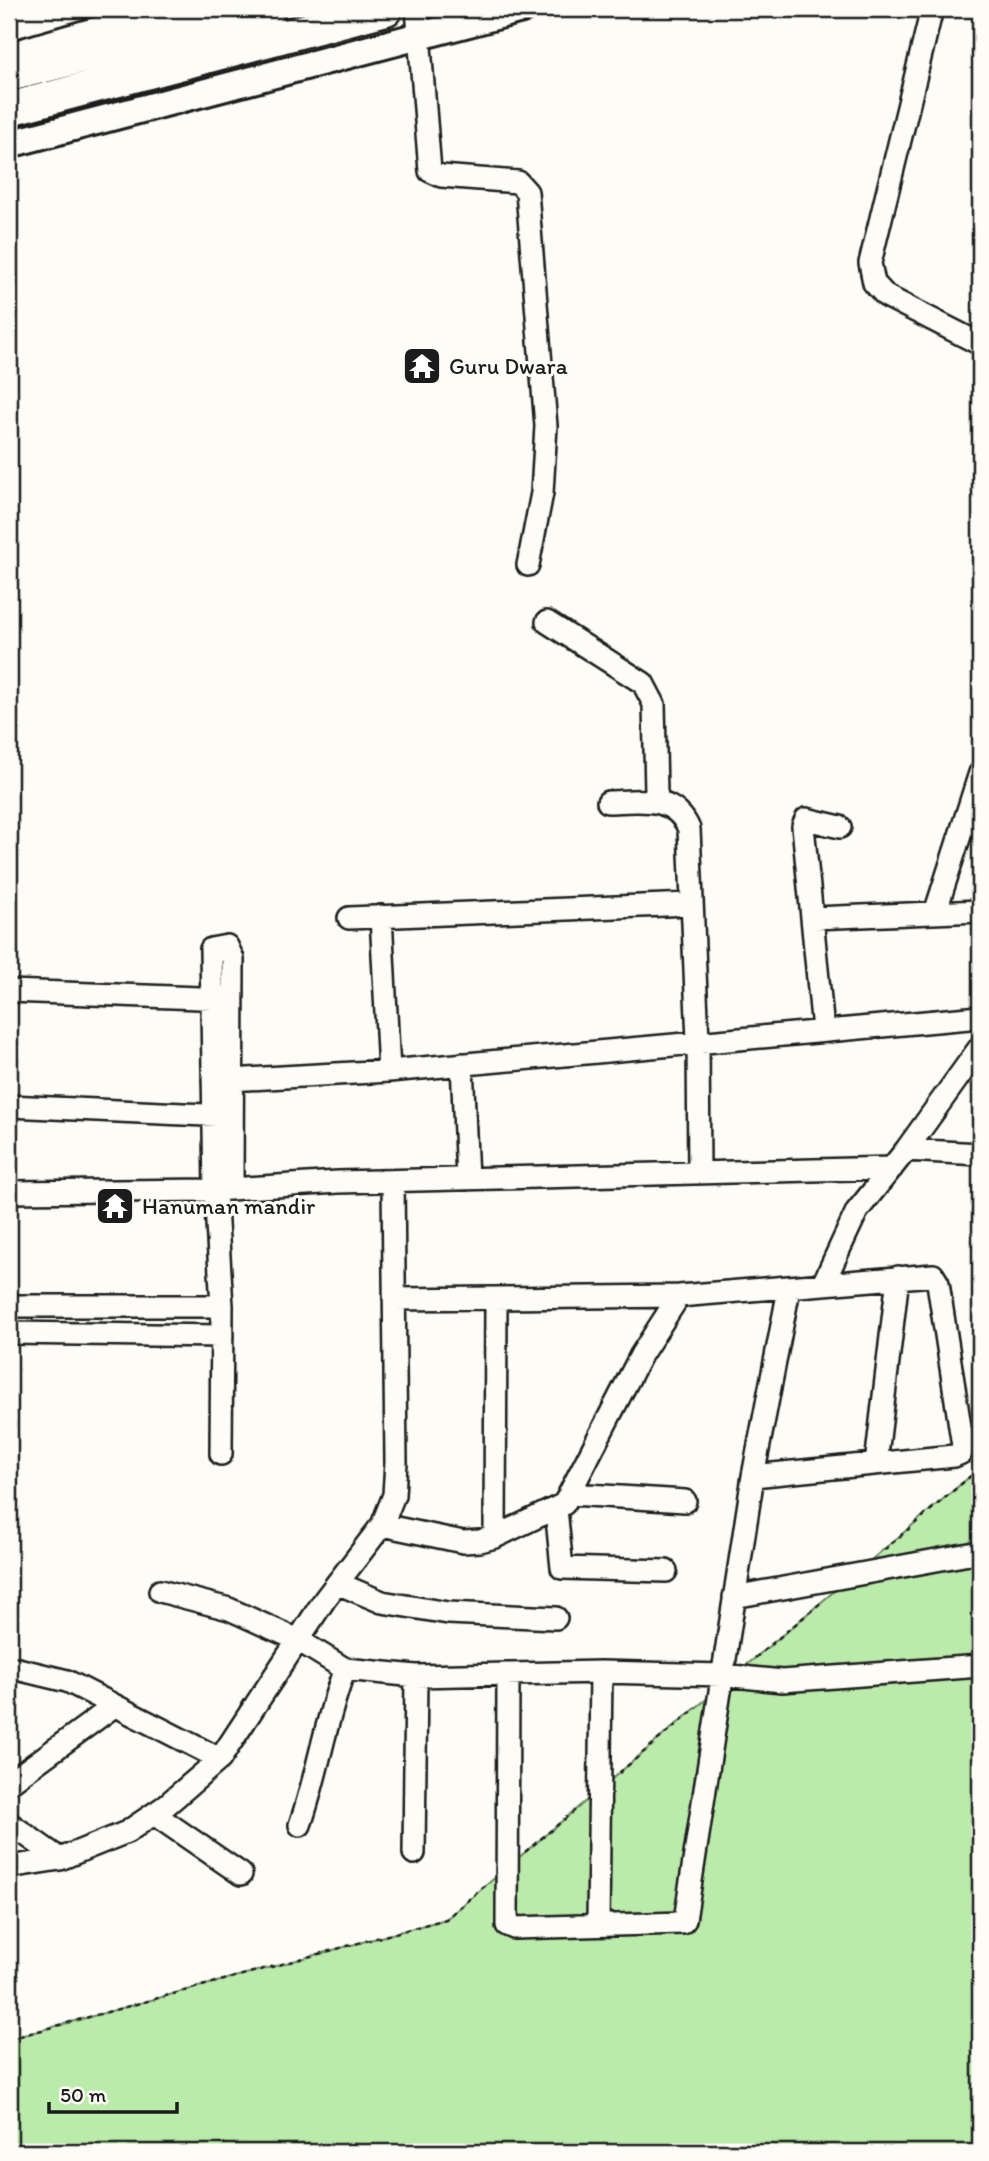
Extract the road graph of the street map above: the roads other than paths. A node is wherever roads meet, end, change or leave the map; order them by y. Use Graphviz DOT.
graph roads {
  1 [pos="172,9"];
  2 [pos="269,9"];
  3 [pos="386,9"];
  4 [pos="417,9"];
  5 [pos="522,9"];
  6 [pos="932,9"];
  7 [pos="419,35"];
  8 [pos="9,55"];
  9 [pos="9,75"];
  10 [pos="9,109"];
  11 [pos="9,144"];
  12 [pos="980,344"];
  13 [pos="527,565"];
  14 [pos="547,622"];
  15 [pos="980,773"];
  16 [pos="659,801"];
  17 [pos="608,802"];
  18 [pos="840,827"];
  19 [pos="690,904"];
  20 [pos="980,911"];
  21 [pos="934,913"];
  22 [pos="380,915"];
  23 [pos="349,918"];
  24 [pos="814,918"];
  25 [pos="9,991"];
  26 [pos="223,999"];
  27 [pos="980,1017"];
  28 [pos="823,1030"];
  29 [pos="698,1041"];
  30 [pos="980,1048"];
  31 [pos="461,1064"];
  32 [pos="390,1071"];
  33 [pos="213,1081"];
  34 [pos="235,1081"];
  35 [pos="9,1106"];
  36 [pos="224,1116"];
  37 [pos="906,1150"];
  38 [pos="980,1154"];
  39 [pos="892,1168"];
  40 [pos="699,1173"];
  41 [pos="467,1179"];
  42 [pos="393,1181"];
  43 [pos="224,1190"];
  44 [pos="9,1192"];
  45 [pos="898,1277"];
  46 [pos="823,1284"];
  47 [pos="789,1289"];
  48 [pos="679,1296"];
  49 [pos="496,1298"];
  50 [pos="394,1299"];
  51 [pos="9,1306"];
  52 [pos="222,1306"];
  53 [pos="9,1333"];
  54 [pos="222,1336"];
  55 [pos="221,1454"];
  56 [pos="876,1464"];
  57 [pos="754,1476"];
  58 [pos="685,1501"];
  59 [pos="564,1502"];
  60 [pos="382,1525"];
  61 [pos="495,1538"];
  62 [pos="980,1552"];
  63 [pos="666,1571"];
  64 [pos="337,1583"];
  65 [pos="160,1591"];
  66 [pos="734,1597"];
  67 [pos="556,1618"];
  68 [pos="298,1640"];
  69 [pos="980,1665"];
  70 [pos="9,1667"];
  71 [pos="345,1669"];
  72 [pos="601,1672"];
  73 [pos="723,1675"];
  74 [pos="416,1676"];
  75 [pos="508,1676"];
  76 [pos="114,1706"];
  77 [pos="220,1759"];
  78 [pos="9,1783"];
  79 [pos="153,1814"];
  80 [pos="9,1822"];
  81 [pos="300,1825"];
  82 [pos="414,1853"];
  83 [pos="60,1859"];
  84 [pos="9,1867"];
  85 [pos="241,1874"];
  86 [pos="598,1925"];
  1 -- 8 [label="main road"];
  2 -- 9 [label="highway"];
  3 -- 10 [label="highway"];
  4 -- 7 [label="street"];
  5 -- 7 [label="main road"];
  6 -- 12 [label="street"];
  7 -- 11 [label="main road"];
  7 -- 13 [label="street"];
  14 -- 16 [label="street"];
  15 -- 21 [label="street"];
  16 -- 17 [label="street"];
  16 -- 19 [label="street"];
  18 -- 24 [label="street"];
  19 -- 22 [label="street"];
  19 -- 29 [label="street"];
  20 -- 21 [label="street"];
  21 -- 24 [label="street"];
  22 -- 23 [label="street"];
  22 -- 32 [label="street"];
  24 -- 28 [label="street"];
  25 -- 26 [label="street"];
  26 -- 33 [label="street"];
  26 -- 34 [label="street"];
  27 -- 28 [label="street"];
  28 -- 29 [label="street"];
  29 -- 31 [label="street"];
  29 -- 40 [label="street"];
  30 -- 37 [label="street"];
  31 -- 32 [label="street"];
  31 -- 41 [label="street"];
  32 -- 34 [label="street"];
  33 -- 34 [label="street"];
  33 -- 36 [label="street"];
  34 -- 36 [label="street"];
  35 -- 36 [label="street"];
  36 -- 43 [label="street"];
  37 -- 38 [label="street"];
  37 -- 39 [label="street"];
  39 -- 40 [label="street"];
  39 -- 46 [label="street"];
  40 -- 41 [label="street"];
  41 -- 42 [label="street"];
  42 -- 43 [label="street"];
  42 -- 50 [label="street"];
  43 -- 44 [label="street"];
  43 -- 52 [label="street"];
  45 -- 46 [label="street"];
  45 -- 56 [label="street"];
  45 -- 56 [label="street"];
  46 -- 47 [label="street"];
  47 -- 48 [label="street"];
  47 -- 57 [label="street"];
  48 -- 49 [label="street"];
  48 -- 59 [label="street"];
  49 -- 50 [label="street"];
  49 -- 61 [label="street"];
  50 -- 60 [label="street"];
  51 -- 52 [label="street"];
  52 -- 54 [label="street"];
  53 -- 54 [label="street"];
  54 -- 55 [label="street"];
  56 -- 57 [label="street"];
  57 -- 66 [label="street"];
  58 -- 59 [label="street"];
  59 -- 61 [label="street"];
  59 -- 63 [label="street"];
  60 -- 61 [label="street"];
  60 -- 64 [label="street"];
  62 -- 66 [label="street"];
  64 -- 67 [label="street"];
  64 -- 68 [label="street"];
  65 -- 68 [label="street"];
  66 -- 73 [label="street"];
  68 -- 71 [label="street"];
  68 -- 77 [label="street"];
  69 -- 73 [label="street"];
  70 -- 76 [label="street"];
  71 -- 74 [label="street"];
  71 -- 81 [label="street"];
  72 -- 73 [label="street"];
  72 -- 75 [label="street"];
  72 -- 86 [label="street"];
  73 -- 86 [label="street"];
  74 -- 75 [label="street"];
  74 -- 82 [label="street"];
  75 -- 86 [label="street"];
  76 -- 77 [label="street"];
  76 -- 78 [label="street"];
  77 -- 79 [label="street"];
  79 -- 83 [label="street"];
  79 -- 85 [label="street"];
  80 -- 83 [label="street"];
  83 -- 84 [label="street"];
}
